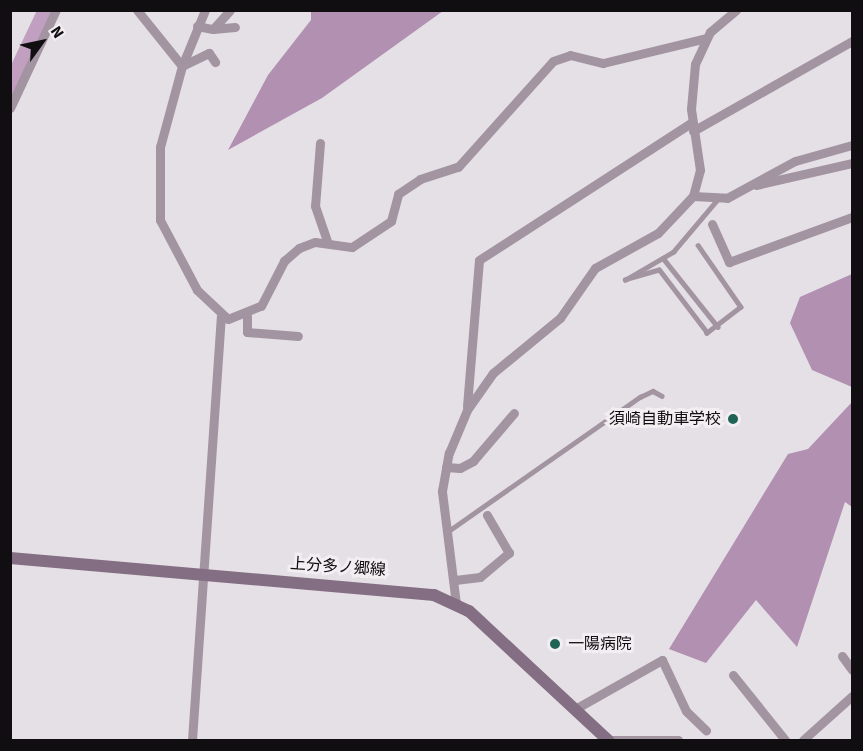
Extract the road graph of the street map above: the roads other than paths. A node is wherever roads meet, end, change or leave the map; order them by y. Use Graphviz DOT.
graph roads {
  1 [pos="56,10"];
  2 [pos="137,10"];
  3 [pos="205,10"];
  4 [pos="230,10"];
  5 [pos="736,10"];
  6 [pos="197,26"];
  7 [pos="235,27"];
  8 [pos="213,29"];
  9 [pos="706,38"];
  10 [pos="852,40"];
  11 [pos="215,62"];
  12 [pos="182,66"];
  13 [pos="10,108"];
  14 [pos="692,127"];
  15 [pos="320,143"];
  16 [pos="852,145"];
  17 [pos="852,163"];
  18 [pos="751,186"];
  19 [pos="693,196"];
  20 [pos="717,200"];
  21 [pos="852,217"];
  22 [pos="712,224"];
  23 [pos="328,243"];
  24 [pos="698,245"];
  25 [pos="663,258"];
  26 [pos="221,316"];
  27 [pos="247,316"];
  28 [pos="718,327"];
  29 [pos="298,336"];
  30 [pos="662,396"];
  31 [pos="467,410"];
  32 [pos="514,413"];
  33 [pos="446,468"];
  34 [pos="487,515"];
  35 [pos="445,534"];
  36 [pos="10,558"];
  37 [pos="204,573"];
  38 [pos="455,580"];
  39 [pos="456,604"];
  40 [pos="842,656"];
  41 [pos="852,670"];
  42 [pos="733,675"];
  43 [pos="852,696"];
  44 [pos="575,709"];
  45 [pos="706,730"];
  46 [pos="604,738"];
  47 [pos="678,740"];
  48 [pos="192,741"];
  49 [pos="785,741"];
  50 [pos="803,741"];
  1 -- 13 [label="street"];
  2 -- 12 [label="street"];
  3 -- 6 [label="street"];
  4 -- 8 [label="street"];
  5 -- 9 [label="street"];
  6 -- 8 [label="street"];
  6 -- 12 [label="street"];
  7 -- 8 [label="street"];
  9 -- 14 [label="street"];
  9 -- 23 [label="street"];
  10 -- 14 [label="street"];
  11 -- 12 [label="street"];
  12 -- 26 [label="street"];
  14 -- 19 [label="street"];
  14 -- 31 [label="street"];
  15 -- 23 [label="street"];
  16 -- 18 [label="street"];
  17 -- 18 [label="street"];
  18 -- 20 [label="street"];
  19 -- 20 [label="street"];
  19 -- 31 [label="street"];
  20 -- 25 [label="lane"];
  21 -- 22 [label="street"];
  23 -- 27 [label="street"];
  24 -- 28 [label="lane"];
  25 -- 28 [label="lane"];
  25 -- 28 [label="lane"];
  26 -- 27 [label="street"];
  26 -- 37 [label="street"];
  27 -- 29 [label="street"];
  30 -- 35 [label="lane"];
  31 -- 33 [label="street"];
  32 -- 33 [label="street"];
  33 -- 35 [label="street"];
  34 -- 38 [label="street"];
  35 -- 38 [label="street"];
  36 -- 37 [label="main road, 上分多ノ郷線"];
  37 -- 39 [label="main road, 上分多ノ郷線"];
  37 -- 48 [label="street"];
  38 -- 39 [label="street"];
  39 -- 44 [label="main road, 上分多ノ郷線"];
  40 -- 41 [label="street"];
  42 -- 49 [label="street"];
  43 -- 50 [label="street"];
  44 -- 45 [label="street"];
  44 -- 46 [label="main road, 上分多ノ郷線"];
  46 -- 47 [label="street"];
}
